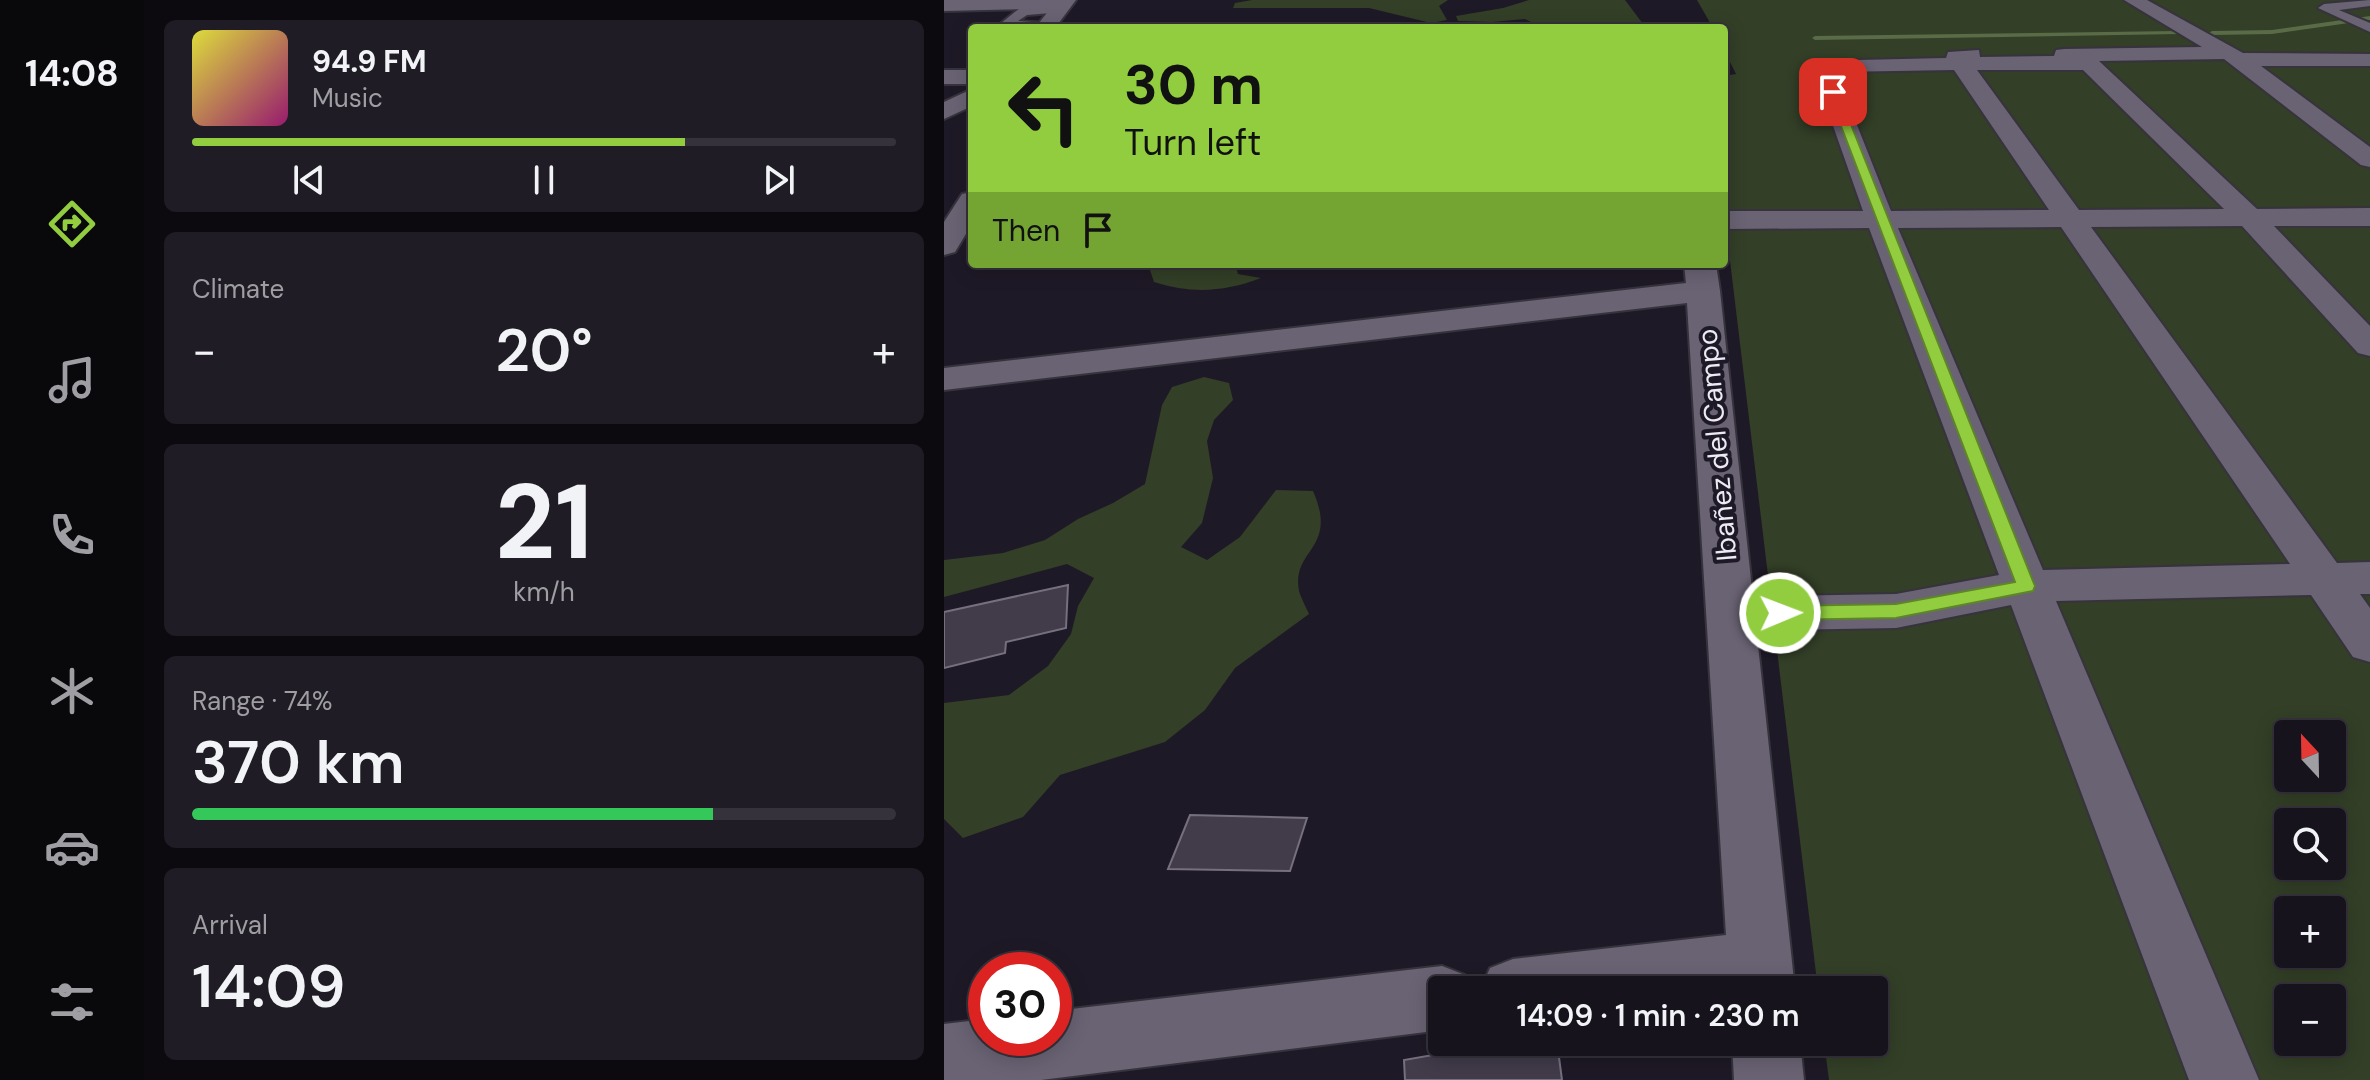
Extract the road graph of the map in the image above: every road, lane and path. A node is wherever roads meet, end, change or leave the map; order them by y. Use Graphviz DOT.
graph roads {
  1 [pos="2133,0"];
  2 [pos="2361,0"];
  3 [pos="1064,4"];
  4 [pos="944,5"];
  5 [pos="1006,24"];
  6 [pos="1047,24"];
  7 [pos="2370,28"];
  8 [pos="2233,56"];
  9 [pos="2370,57"];
  10 [pos="1960,63"];
  11 [pos="944,77"];
  12 [pos="968,77"];
  13 [pos="968,98"];
  14 [pos="944,112"];
  15 [pos="2370,159"];
  16 [pos="968,207"];
  17 [pos="2370,217"];
  18 [pos="2070,218"];
  19 [pos="2250,218"];
  20 [pos="1880,219"];
  21 [pos="1728,220"];
  22 [pos="944,246"];
  23 [pos="1702,278"];
  24 [pos="2370,346"];
  25 [pos="944,379"];
  26 [pos="2325,578"];
  27 [pos="2370,578"];
  28 [pos="2026,586"];
  29 [pos="1780,613"];
  30 [pos="2370,644"];
  31 [pos="1760,975"];
  32 [pos="1428,1000"];
  33 [pos="1767,1056"];
  34 [pos="944,1058"];
  35 [pos="1769,1080"];
  36 [pos="2224,1080"];
  1 -- 8 [label="street"];
  2 -- 7 [label="lane"];
  3 -- 4 [label="street"];
  3 -- 5 [label="lane"];
  3 -- 6 [label="street"];
  8 -- 9 [label="street"];
  8 -- 10 [label="street"];
  8 -- 15 [label="street"];
  10 -- 18 [label="street"];
  10 -- 19 [label="street"];
  10 -- 20 [label="street"];
  11 -- 12 [label="street"];
  13 -- 14 [label="street"];
  16 -- 22 [label="street"];
  17 -- 19 [label="street"];
  18 -- 19 [label="street"];
  18 -- 20 [label="street"];
  18 -- 26 [label="street"];
  19 -- 24 [label="street"];
  20 -- 21 [label="street"];
  20 -- 28 [label="street"];
  23 -- 25 [label="street"];
  23 -- 31 [label="street, Ibañez del Campo"];
  26 -- 27 [label="street"];
  26 -- 28 [label="street"];
  26 -- 30 [label="street"];
  28 -- 29 [label="street"];
  28 -- 36 [label="street"];
  32 -- 34 [label="street"];
  33 -- 35 [label="street"];
}
